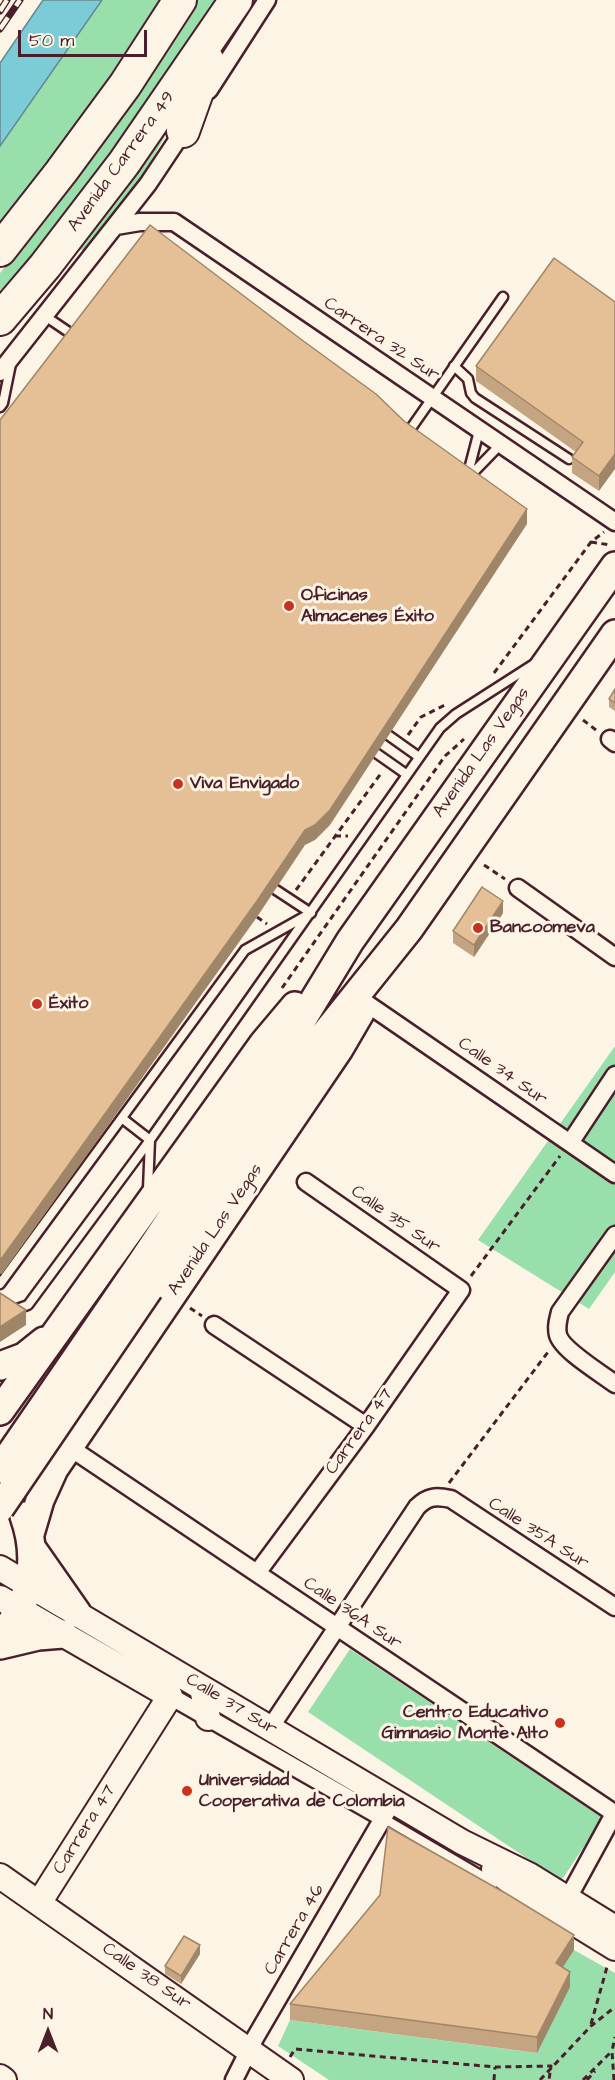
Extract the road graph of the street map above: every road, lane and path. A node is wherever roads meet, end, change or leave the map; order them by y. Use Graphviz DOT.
graph roads {
  1 [pos="180,0"];
  2 [pos="267,0"];
  3 [pos="229,12"];
  4 [pos="183,130"];
  5 [pos="116,226"];
  6 [pos="0,250"];
  7 [pos="503,297"];
  8 [pos="45,316"];
  9 [pos="0,319"];
  10 [pos="76,337"];
  11 [pos="13,358"];
  12 [pos="454,366"];
  13 [pos="0,372"];
  14 [pos="431,399"];
  15 [pos="0,406"];
  16 [pos="479,431"];
  17 [pos="405,437"];
  18 [pos="500,445"];
  19 [pos="569,459"];
  20 [pos="615,522"];
  21 [pos="615,545"];
  22 [pos="615,566"];
  23 [pos="615,634"];
  24 [pos="555,651"];
  25 [pos="494,674"];
  26 [pos="451,702"];
  27 [pos="388,735"];
  28 [pos="401,744"];
  29 [pos="376,753"];
  30 [pos="418,757"];
  31 [pos="389,762"];
  32 [pos="406,774"];
  33 [pos="484,865"];
  34 [pos="518,888"];
  35 [pos="276,890"];
  36 [pos="290,899"];
  37 [pos="311,913"];
  38 [pos="409,929"];
  39 [pos="350,940"];
  40 [pos="615,957"];
  41 [pos="366,1003"];
  42 [pos="615,1075"];
  43 [pos="123,1119"];
  44 [pos="150,1140"];
  45 [pos="570,1143"];
  46 [pos="615,1174"];
  47 [pos="306,1182"];
  48 [pos="148,1206"];
  49 [pos="615,1235"];
  50 [pos="141,1283"];
  51 [pos="0,1284"];
  52 [pos="461,1290"];
  53 [pos="77,1304"];
  54 [pos="183,1304"];
  55 [pos="0,1315"];
  56 [pos="214,1325"];
  57 [pos="61,1327"];
  58 [pos="558,1338"];
  59 [pos="137,1346"];
  60 [pos="0,1366"];
  61 [pos="615,1384"];
  62 [pos="0,1411"];
  63 [pos="366,1426"];
  64 [pos="69,1447"];
  65 [pos="0,1470"];
  66 [pos="0,1481"];
  67 [pos="439,1497"];
  68 [pos="0,1508"];
  69 [pos="31,1542"];
  70 [pos="0,1568"];
  71 [pos="256,1573"];
  72 [pos="17,1597"];
  73 [pos="615,1607"];
  74 [pos="70,1624"];
  75 [pos="337,1627"];
  76 [pos="0,1637"];
  77 [pos="0,1645"];
  78 [pos="202,1688"];
  79 [pos="170,1696"];
  80 [pos="208,1718"];
  81 [pos="270,1728"];
  82 [pos="388,1810"];
  83 [pos="615,1812"];
  84 [pos="462,1842"];
  85 [pos="0,1876"];
  86 [pos="567,1900"];
  87 [pos="39,1903"];
  88 [pos="536,1906"];
  89 [pos="615,1928"];
  90 [pos="613,1953"];
  91 [pos="615,2007"];
  92 [pos="591,2026"];
  93 [pos="615,2037"];
  94 [pos="249,2049"];
  95 [pos="612,2051"];
  96 [pos="551,2066"];
  97 [pos="495,2067"];
  98 [pos="289,2071"];
  99 [pos="0,2077"];
  100 [pos="4,2080"];
  101 [pos="234,2080"];
  102 [pos="494,2080"];
  103 [pos="540,2080"];
  104 [pos="549,2080"];
  105 [pos="585,2080"];
  106 [pos="614,2080"];
  1 -- 6 [label="highway"];
  2 -- 4 [label="street"];
  3 -- 4 [label="highway"];
  3 -- 9 [label="highway, Avenida Carrera 49"];
  4 -- 5 [label="street"];
  5 -- 8 [label="street"];
  5 -- 14 [label="street, Carrera 32 Sur"];
  7 -- 12 [label="lane"];
  8 -- 10 [label="lane"];
  8 -- 11 [label="street"];
  11 -- 13 [label="street"];
  11 -- 15 [label="lane"];
  12 -- 14 [label="lane"];
  12 -- 19 [label="lane"];
  14 -- 16 [label="street, Carrera 32 Sur"];
  14 -- 17 [label="lane"];
  16 -- 18 [label="street, Carrera 32 Sur"];
  16 -- 18 [label="lane"];
  18 -- 20 [label="street, Carrera 32 Sur"];
  21 -- 25 [label="path"];
  22 -- 24 [label="main road, Avenida Las Vegas"];
  23 -- 38 [label="main road, Avenida Las Vegas"];
  24 -- 30 [label="lane"];
  24 -- 39 [label="main road, Avenida Las Vegas"];
  26 -- 28 [label="path"];
  27 -- 28 [label="lane"];
  28 -- 30 [label="lane"];
  29 -- 31 [label="lane"];
  30 -- 32 [label="lane"];
  31 -- 32 [label="lane"];
  31 -- 36 [label="path"];
  32 -- 37 [label="lane"];
  33 -- 34 [label="path"];
  34 -- 40 [label="street"];
  35 -- 36 [label="lane"];
  36 -- 37 [label="lane"];
  37 -- 43 [label="lane"];
  37 -- 44 [label="lane"];
  38 -- 41 [label="main road, Avenida Las Vegas"];
  38 -- 50 [label="main road, Avenida Las Vegas"];
  39 -- 48 [label="main road, Avenida Las Vegas"];
  39 -- 50 [label="main road, Avenida Las Vegas"];
  41 -- 45 [label="street, Calle 34 Sur"];
  41 -- 59 [label="main road, Avenida Las Vegas"];
  42 -- 45 [label="street"];
  43 -- 44 [label="lane"];
  43 -- 51 [label="lane"];
  44 -- 48 [label="lane"];
  44 -- 55 [label="lane"];
  45 -- 46 [label="street, Calle 34 Sur"];
  45 -- 52 [label="path"];
  47 -- 52 [label="street, Calle 35 Sur"];
  48 -- 53 [label="main road, Avenida Las Vegas"];
  49 -- 58 [label="street"];
  50 -- 65 [label="main road, Avenida Las Vegas, bridge"];
  50 -- 68 [label="main road, Avenida Las Vegas, bridge"];
  52 -- 63 [label="street, Carrera 47"];
  53 -- 57 [label="main road, Avenida Las Vegas"];
  53 -- 59 [label="main road"];
  54 -- 56 [label="path"];
  56 -- 63 [label="street"];
  57 -- 60 [label="main road"];
  57 -- 62 [label="main road, Avenida Las Vegas"];
  58 -- 61 [label="street"];
  58 -- 67 [label="path"];
  59 -- 64 [label="main road, Avenida Las Vegas"];
  63 -- 71 [label="street, Carrera 47"];
  64 -- 69 [label="main road, Avenida Las Vegas"];
  64 -- 71 [label="street, Calle 36A Sur"];
  66 -- 69 [label="main road"];
  67 -- 73 [label="street, Calle 35A Sur"];
  67 -- 75 [label="street"];
  69 -- 72 [label="main road"];
  69 -- 74 [label="main road"];
  70 -- 72 [label="main road, Calle 37 Sur"];
  71 -- 75 [label="street, Calle 36A Sur"];
  72 -- 74 [label="main road, Calle 37 Sur"];
  72 -- 76 [label="main road"];
  74 -- 77 [label="main road"];
  74 -- 78 [label="main road, Calle 37 Sur"];
  74 -- 79 [label="main road, Calle 37 Sur"];
  75 -- 81 [label="street"];
  75 -- 83 [label="street, Calle 36A Sur"];
  78 -- 80 [label="main road"];
  78 -- 81 [label="main road, Calle 37 Sur"];
  79 -- 80 [label="street, Calle 37 Sur"];
  79 -- 87 [label="main road, Carrera 47"];
  80 -- 82 [label="street, Calle 37 Sur"];
  81 -- 82 [label="main road, Calle 37 Sur"];
  82 -- 84 [label="main road, Calle 37 Sur"];
  82 -- 88 [label="lane"];
  82 -- 94 [label="street, Carrera 46"];
  83 -- 86 [label="street"];
  84 -- 86 [label="main road, Calle 37 Sur"];
  84 -- 88 [label="main road, Calle 37 Sur"];
  85 -- 87 [label="main road, Calle 38 Sur"];
  86 -- 89 [label="main road, Calle 37 Sur"];
  87 -- 94 [label="main road, Calle 38 Sur"];
  88 -- 90 [label="main road, Calle 37 Sur"];
  90 -- 92 [label="path"];
  91 -- 92 [label="path"];
  92 -- 96 [label="path"];
  93 -- 95 [label="path"];
  94 -- 98 [label="main road, Calle 38 Sur"];
  94 -- 101 [label="street, Carrera 46"];
  95 -- 105 [label="path"];
  95 -- 106 [label="path"];
  96 -- 97 [label="path"];
  96 -- 103 [label="path"];
  96 -- 104 [label="path"];
  97 -- 98 [label="path"];
  97 -- 102 [label="path"];
  99 -- 100 [label="main road"];
}
